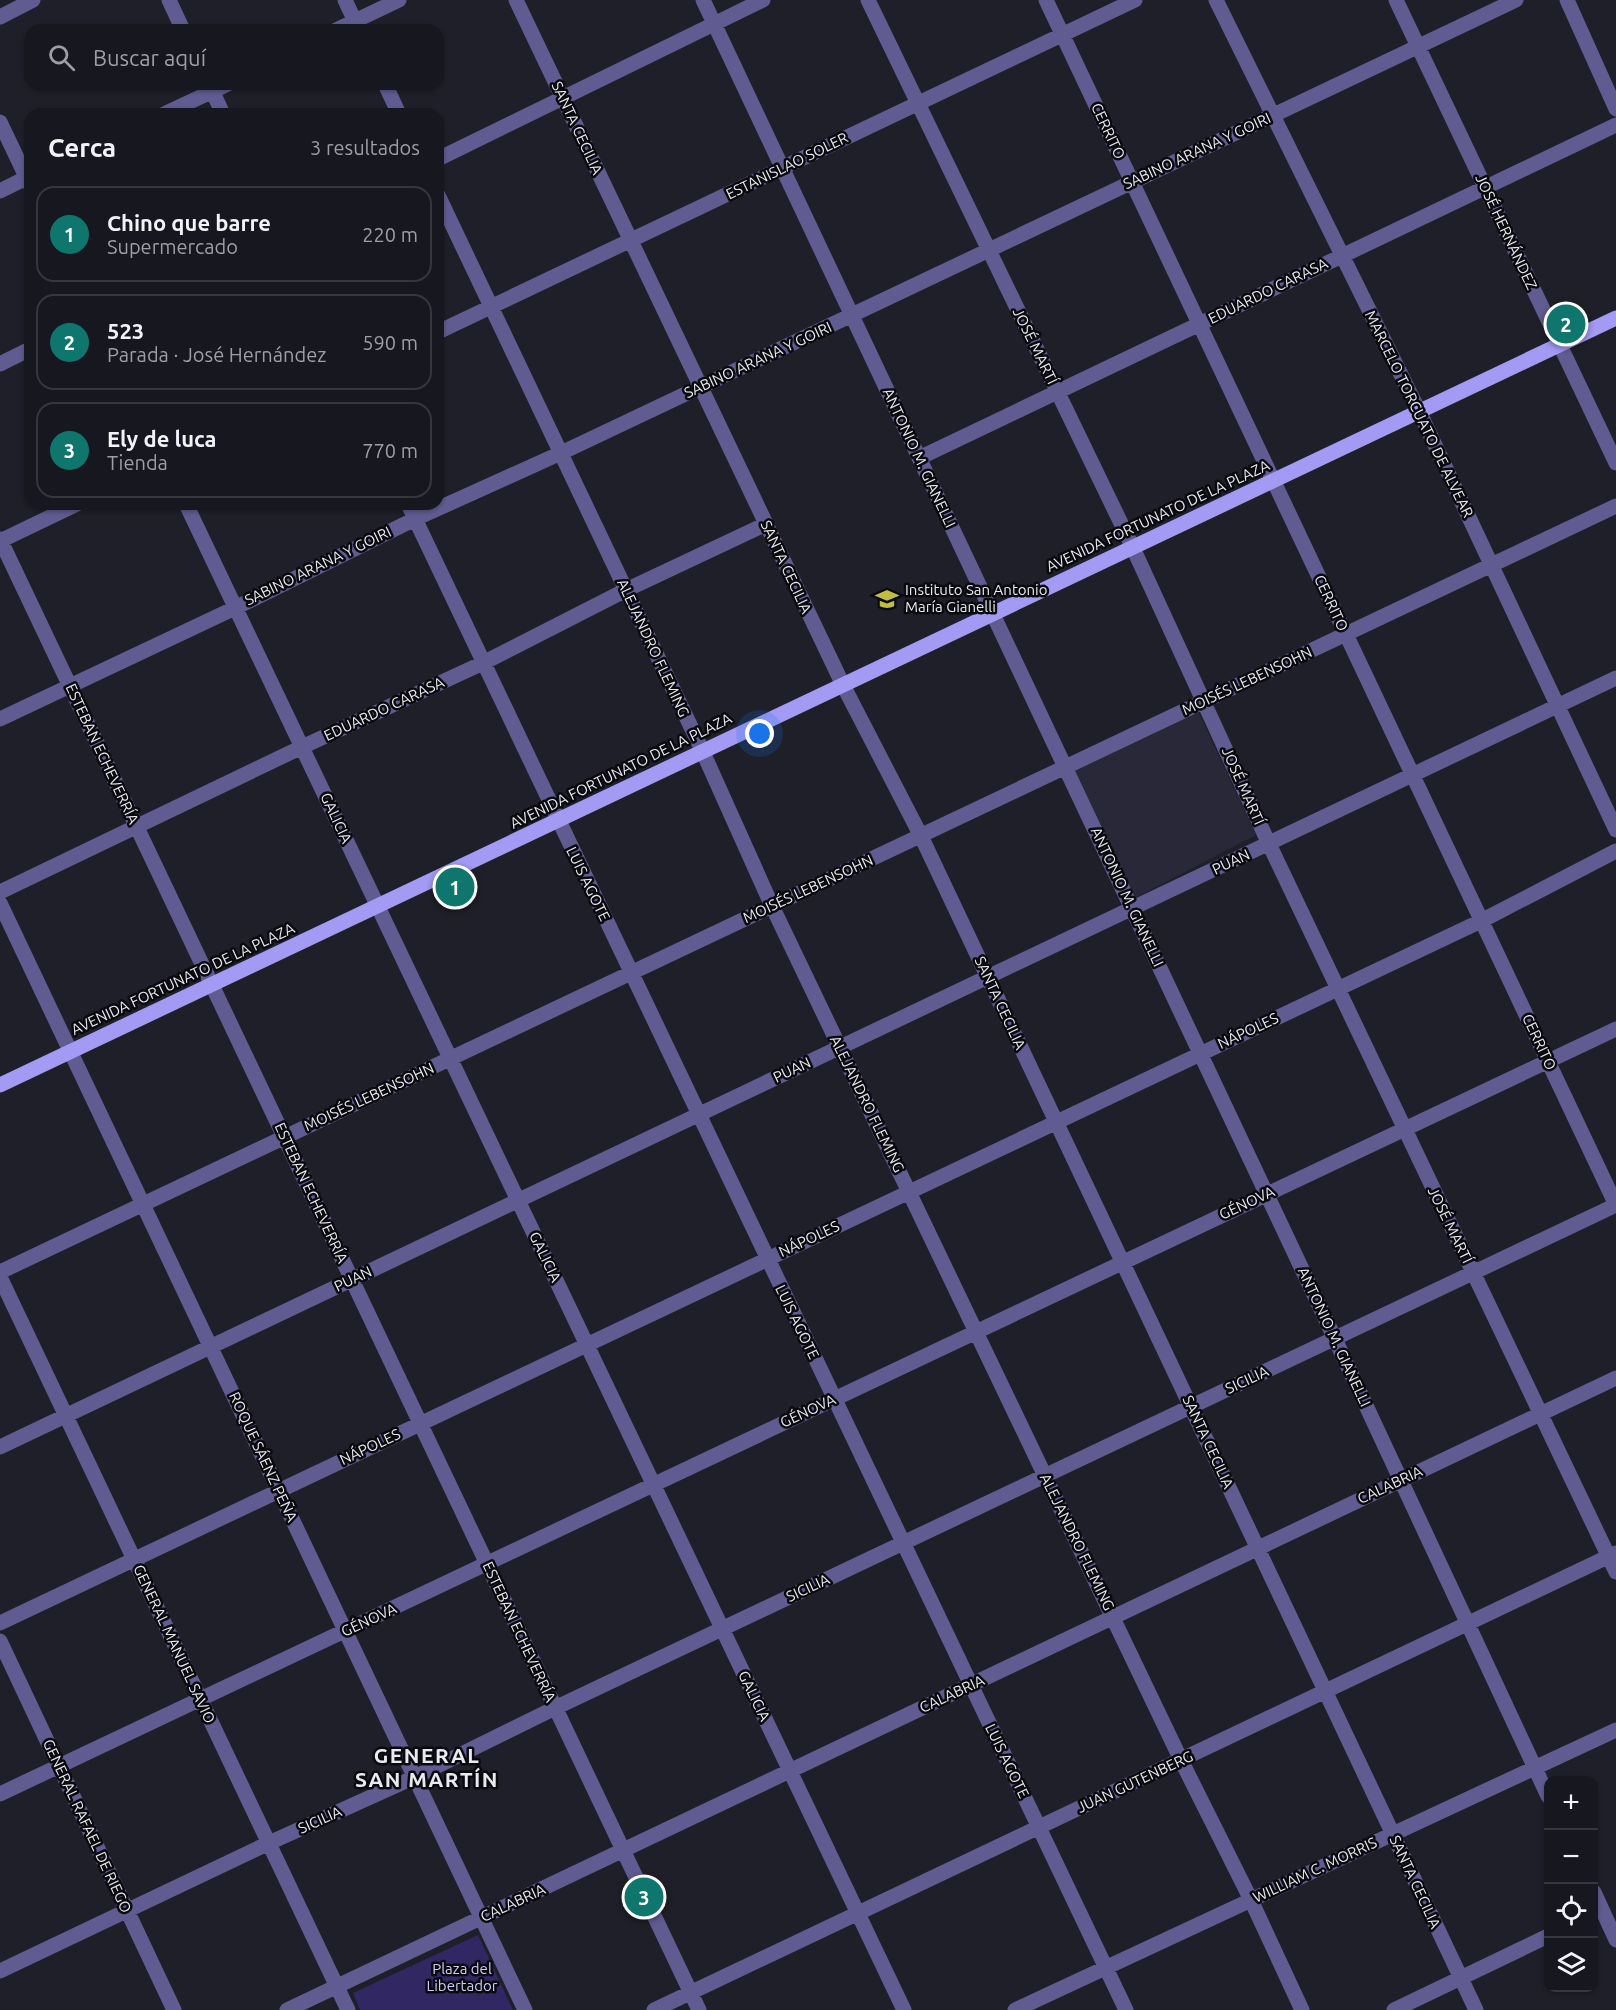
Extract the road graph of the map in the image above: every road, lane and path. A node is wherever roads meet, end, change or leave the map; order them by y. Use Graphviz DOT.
graph roads {
  1 [pos="33,0"];
  2 [pos="169,0"];
  3 [pos="345,0"];
  4 [pos="399,0"];
  5 [pos="516,0"];
  6 [pos="702,0"];
  7 [pos="763,0"];
  8 [pos="868,0"];
  9 [pos="1046,0"];
  10 [pos="1135,0"];
  11 [pos="1216,0"];
  12 [pos="1396,0"];
  13 [pos="1516,0"];
  14 [pos="1567,0"];
  15 [pos="0,17"];
  16 [pos="180,24"];
  17 [pos="357,24"];
  18 [pos="359,24"];
  19 [pos="715,24"];
  20 [pos="1063,34"];
  21 [pos="1418,46"];
  22 [pos="206,90"];
  23 [pos="211,90"];
  24 [pos="388,90"];
  25 [pos="563,98"];
  26 [pos="918,104"];
  27 [pos="175,108"];
  28 [pos="220,108"];
  29 [pos="396,108"];
  30 [pos="1616,109"];
  31 [pos="1273,115"];
  32 [pos="0,122"];
  33 [pos="1616,125"];
  34 [pos="444,156"];
  35 [pos="782,168"];
  36 [pos="24,170"];
  37 [pos="24,182"];
  38 [pos="1132,182"];
  39 [pos="1485,188"];
  40 [pos="0,191"];
  41 [pos="444,208"];
  42 [pos="631,241"];
  43 [pos="989,250"];
  44 [pos="1342,256"];
  45 [pos="491,307"];
  46 [pos="852,315"];
  47 [pos="1616,318"];
  48 [pos="1199,324"];
  49 [pos="444,329"];
  50 [pos="1560,344"];
  51 [pos="24,352"];
  52 [pos="0,364"];
  53 [pos="701,387"];
  54 [pos="1057,392"];
  55 [pos="1419,411"];
  56 [pos="561,453"];
  57 [pos="919,458"];
  58 [pos="1616,463"];
  59 [pos="1273,481"];
  60 [pos="444,506"];
  61 [pos="1616,506"];
  62 [pos="64,510"];
  63 [pos="189,510"];
  64 [pos="411,510"];
  65 [pos="435,510"];
  66 [pos="415,519"];
  67 [pos="766,524"];
  68 [pos="0,540"];
  69 [pos="1133,548"];
  70 [pos="1491,565"];
  71 [pos="626,590"];
  72 [pos="235,608"];
  73 [pos="993,614"];
  74 [pos="1346,634"];
  75 [pos="483,663"];
  76 [pos="1616,678"];
  77 [pos="843,685"];
  78 [pos="70,686"];
  79 [pos="1204,701"];
  80 [pos="1558,706"];
  81 [pos="0,719"];
  82 [pos="302,747"];
  83 [pos="702,750"];
  84 [pos="1065,767"];
  85 [pos="1413,775"];
  86 [pos="558,822"];
  87 [pos="136,826"];
  88 [pos="1616,830"];
  89 [pos="921,836"];
  90 [pos="1269,844"];
  91 [pos="1616,851"];
  92 [pos="0,892"];
  93 [pos="0,903"];
  94 [pos="378,906"];
  95 [pos="772,906"];
  96 [pos="1132,909"];
  97 [pos="1481,921"];
  98 [pos="631,973"];
  99 [pos="988,977"];
  100 [pos="212,985"];
  101 [pos="1338,989"];
  102 [pos="1616,1029"];
  103 [pos="840,1048"];
  104 [pos="71,1052"];
  105 [pos="1200,1054"];
  106 [pos="450,1059"];
  107 [pos="1548,1061"];
  108 [pos="0,1085"];
  109 [pos="699,1115"];
  110 [pos="1057,1122"];
  111 [pos="1405,1129"];
  112 [pos="284,1137"];
  113 [pos="909,1192"];
  114 [pos="1267,1194"];
  115 [pos="518,1201"];
  116 [pos="143,1204"];
  117 [pos="1616,1205"];
  118 [pos="767,1259"];
  119 [pos="1123,1262"];
  120 [pos="0,1272"];
  121 [pos="1473,1273"];
  122 [pos="0,1277"];
  123 [pos="352,1280"];
  124 [pos="976,1332"];
  125 [pos="1335,1339"];
  126 [pos="587,1345"];
  127 [pos="211,1347"];
  128 [pos="1616,1378"];
  129 [pos="834,1399"];
  130 [pos="1191,1406"];
  131 [pos="1540,1414"];
  132 [pos="66,1415"];
  133 [pos="420,1424"];
  134 [pos="0,1447"];
  135 [pos="1045,1476"];
  136 [pos="1401,1480"];
  137 [pos="654,1485"];
  138 [pos="279,1491"];
  139 [pos="903,1543"];
  140 [pos="1258,1548"];
  141 [pos="1612,1555"];
  142 [pos="134,1559"];
  143 [pos="487,1564"];
  144 [pos="1616,1572"];
  145 [pos="1113,1617"];
  146 [pos="0,1623"];
  147 [pos="1468,1623"];
  148 [pos="723,1629"];
  149 [pos="345,1631"];
  150 [pos="0,1641"];
  151 [pos="971,1685"];
  152 [pos="1326,1691"];
  153 [pos="200,1699"];
  154 [pos="555,1708"];
  155 [pos="1616,1730"];
  156 [pos="1181,1760"];
  157 [pos="59,1766"];
  158 [pos="1535,1768"];
  159 [pos="790,1771"];
  160 [pos="415,1777"];
  161 [pos="1544,1787"];
  162 [pos="0,1794"];
  163 [pos="1039,1827"];
  164 [pos="1393,1834"];
  165 [pos="268,1843"];
  166 [pos="623,1851"];
  167 [pos="1251,1900"];
  168 [pos="1604,1910"];
  169 [pos="127,1911"];
  170 [pos="858,1913"];
  171 [pos="482,1918"];
  172 [pos="1544,1938"];
  173 [pos="1616,1940"];
  174 [pos="1106,1968"];
  175 [pos="0,1971"];
  176 [pos="1461,1977"];
  177 [pos="337,1986"];
  178 [pos="690,1993"];
  179 [pos="174,2010"];
  180 [pos="287,2010"];
  181 [pos="348,2010"];
  182 [pos="525,2010"];
  183 [pos="654,2010"];
  184 [pos="699,2010"];
  185 [pos="904,2010"];
  186 [pos="1015,2010"];
  187 [pos="1126,2010"];
  188 [pos="1302,2010"];
  189 [pos="1394,2010"];
  190 [pos="1476,2010"];
  1 -- 15 [label="street"];
  2 -- 16 [label="street"];
  3 -- 17 [label="street"];
  4 -- 18 [label="street"];
  5 -- 25 [label="street, SANTA CECILIA"];
  6 -- 19 [label="street, ANTONIO M. GIANELLI"];
  7 -- 19 [label="street"];
  8 -- 26 [label="street, JOSÉ MARTÍ"];
  9 -- 20 [label="street, CERRITO"];
  10 -- 20 [label="street, ESTANISLAO SOLER"];
  11 -- 31 [label="street, MARCELO TORCUATO DE ALVEAR"];
  12 -- 21 [label="street, JOSÉ HERNÁNDEZ"];
  13 -- 21 [label="street, SABINO ARANA Y GOIRI"];
  14 -- 30 [label="street"];
  19 -- 25 [label="street"];
  19 -- 35 [label="street, ANTONIO M. GIANELLI"];
  20 -- 26 [label="street, ESTANISLAO SOLER"];
  20 -- 38 [label="street, CERRITO"];
  21 -- 31 [label="street, SABINO ARANA Y GOIRI"];
  21 -- 39 [label="street, JOSÉ HERNÁNDEZ"];
  22 -- 27 [label="street"];
  23 -- 28 [label="street"];
  24 -- 29 [label="street"];
  25 -- 34 [label="street"];
  25 -- 42 [label="street, SANTA CECILIA"];
  26 -- 35 [label="street, ESTANISLAO SOLER"];
  26 -- 43 [label="street, JOSÉ MARTÍ"];
  31 -- 38 [label="street, SABINO ARANA Y GOIRI"];
  31 -- 44 [label="street, MARCELO TORCUATO DE ALVEAR"];
  32 -- 36 [label="street"];
  33 -- 39 [label="street, EDUARDO CARASA"];
  35 -- 42 [label="street, ESTANISLAO SOLER"];
  35 -- 46 [label="street, ANTONIO M. GIANELLI"];
  37 -- 40 [label="street"];
  38 -- 43 [label="street, SABINO ARANA Y GOIRI"];
  38 -- 48 [label="street, CERRITO"];
  39 -- 44 [label="street, EDUARDO CARASA"];
  39 -- 50 [label="street, JOSÉ HERNÁNDEZ"];
  41 -- 45 [label="street, ALEJANDRO FLEMING"];
  42 -- 45 [label="street, ESTANISLAO SOLER"];
  42 -- 53 [label="street, SANTA CECILIA"];
  43 -- 46 [label="street, SABINO ARANA Y GOIRI"];
  43 -- 54 [label="street, JOSÉ MARTÍ"];
  44 -- 48 [label="street, EDUARDO CARASA"];
  44 -- 55 [label="street, MARCELO TORCUATO DE ALVEAR"];
  45 -- 49 [label="street, ESTANISLAO SOLER"];
  45 -- 56 [label="street, ALEJANDRO FLEMING"];
  46 -- 53 [label="street, SABINO ARANA Y GOIRI"];
  46 -- 57 [label="street, ANTONIO M. GIANELLI"];
  47 -- 50 [label="main road, AVENIDA FORTUNATO DE LA PLAZA"];
  48 -- 54 [label="street, EDUARDO CARASA"];
  48 -- 59 [label="street, CERRITO"];
  50 -- 55 [label="main road, AVENIDA FORTUNATO DE LA PLAZA"];
  50 -- 58 [label="street, JOSÉ HERNÁNDEZ"];
  51 -- 52 [label="street"];
  53 -- 56 [label="street, SABINO ARANA Y GOIRI"];
  53 -- 67 [label="street, SANTA CECILIA"];
  54 -- 57 [label="street, EDUARDO CARASA"];
  54 -- 69 [label="street, JOSÉ MARTÍ"];
  55 -- 59 [label="main road, AVENIDA FORTUNATO DE LA PLAZA"];
  55 -- 70 [label="street, MARCELO TORCUATO DE ALVEAR"];
  56 -- 60 [label="street, SABINO ARANA Y GOIRI"];
  56 -- 71 [label="street, ALEJANDRO FLEMING"];
  57 -- 73 [label="street, ANTONIO M. GIANELLI"];
  59 -- 69 [label="main road, AVENIDA FORTUNATO DE LA PLAZA"];
  59 -- 74 [label="street, CERRITO"];
  61 -- 70 [label="street, MOISÉS LEBENSOHN"];
  62 -- 68 [label="street"];
  63 -- 72 [label="street, GALICIA"];
  64 -- 66 [label="street, LUIS AGOTE"];
  65 -- 66 [label="street, SABINO ARANA Y GOIRI"];
  66 -- 72 [label="street, SABINO ARANA Y GOIRI"];
  66 -- 75 [label="street, LUIS AGOTE"];
  67 -- 71 [label="street, EDUARDO CARASA"];
  67 -- 77 [label="street, SANTA CECILIA"];
  68 -- 78 [label="street, ESTEBAN ECHEVERRÍA"];
  69 -- 73 [label="main road, AVENIDA FORTUNATO DE LA PLAZA"];
  69 -- 79 [label="street, JOSÉ MARTÍ"];
  70 -- 74 [label="street, MOISÉS LEBENSOHN"];
  70 -- 80 [label="street, MARCELO TORCUATO DE ALVEAR"];
  71 -- 75 [label="street, EDUARDO CARASA"];
  71 -- 83 [label="street, ALEJANDRO FLEMING"];
  72 -- 78 [label="street, SABINO ARANA Y GOIRI"];
  72 -- 82 [label="street, GALICIA"];
  73 -- 77 [label="main road, AVENIDA FORTUNATO DE LA PLAZA"];
  73 -- 84 [label="street, ANTONIO M. GIANELLI"];
  74 -- 79 [label="street, MOISÉS LEBENSOHN"];
  74 -- 85 [label="street, CERRITO"];
  75 -- 82 [label="street, EDUARDO CARASA"];
  75 -- 86 [label="street, LUIS AGOTE"];
  76 -- 80 [label="street, PUAN"];
  77 -- 83 [label="main road, AVENIDA FORTUNATO DE LA PLAZA"];
  77 -- 89 [label="street, SANTA CECILIA"];
  78 -- 81 [label="street, SABINO ARANA Y GOIRI"];
  78 -- 87 [label="street, ESTEBAN ECHEVERRÍA"];
  79 -- 84 [label="street, MOISÉS LEBENSOHN"];
  79 -- 90 [label="street, JOSÉ MARTÍ"];
  80 -- 85 [label="street, PUAN"];
  80 -- 88 [label="street, MARCELO TORCUATO DE ALVEAR"];
  82 -- 87 [label="street, EDUARDO CARASA"];
  82 -- 94 [label="street, GALICIA"];
  83 -- 86 [label="main road, AVENIDA FORTUNATO DE LA PLAZA"];
  83 -- 95 [label="street, ALEJANDRO FLEMING"];
  84 -- 89 [label="street, MOISÉS LEBENSOHN"];
  84 -- 96 [label="street, ANTONIO M. GIANELLI"];
  85 -- 90 [label="street, PUAN"];
  85 -- 97 [label="street, CERRITO"];
  86 -- 94 [label="main road, AVENIDA FORTUNATO DE LA PLAZA"];
  86 -- 98 [label="street, LUIS AGOTE"];
  87 -- 92 [label="street, EDUARDO CARASA"];
  87 -- 100 [label="street, ESTEBAN ECHEVERRÍA"];
  89 -- 95 [label="street, MOISÉS LEBENSOHN"];
  89 -- 99 [label="street, SANTA CECILIA"];
  90 -- 96 [label="street, PUAN"];
  90 -- 101 [label="street, JOSÉ MARTÍ"];
  91 -- 97 [label="street, NÁPOLES"];
  93 -- 104 [label="street, ROQUE SÁENZ PEÑA"];
  94 -- 100 [label="main road, AVENIDA FORTUNATO DE LA PLAZA"];
  94 -- 106 [label="street, GALICIA"];
  95 -- 98 [label="street, MOISÉS LEBENSOHN"];
  95 -- 103 [label="street, ALEJANDRO FLEMING"];
  96 -- 99 [label="street, PUAN"];
  96 -- 105 [label="street, ANTONIO M. GIANELLI"];
  97 -- 101 [label="street, NÁPOLES"];
  97 -- 107 [label="street, CERRITO"];
  98 -- 106 [label="street, MOISÉS LEBENSOHN"];
  98 -- 109 [label="street, LUIS AGOTE"];
  99 -- 103 [label="street, PUAN"];
  99 -- 110 [label="street, SANTA CECILIA"];
  100 -- 104 [label="main road, AVENIDA FORTUNATO DE LA PLAZA"];
  100 -- 112 [label="street, ESTEBAN ECHEVERRÍA"];
  101 -- 105 [label="street, NÁPOLES"];
  101 -- 111 [label="street, JOSÉ MARTÍ"];
  102 -- 107 [label="street, GÉNOVA"];
  103 -- 109 [label="street, PUAN"];
  103 -- 113 [label="street, ALEJANDRO FLEMING"];
  104 -- 108 [label="main road, AVENIDA FORTUNATO DE LA PLAZA"];
  104 -- 116 [label="street, ROQUE SÁENZ PEÑA"];
  105 -- 110 [label="street, NÁPOLES"];
  105 -- 114 [label="street, ANTONIO M. GIANELLI"];
  106 -- 112 [label="street, MOISÉS LEBENSOHN"];
  106 -- 115 [label="street, GALICIA"];
  107 -- 111 [label="street, GÉNOVA"];
  107 -- 117 [label="street, CERRITO"];
  109 -- 115 [label="street, PUAN"];
  109 -- 118 [label="street, LUIS AGOTE"];
  110 -- 113 [label="street, NÁPOLES"];
  110 -- 119 [label="street, SANTA CECILIA"];
  111 -- 114 [label="street, GÉNOVA"];
  111 -- 121 [label="street, JOSÉ MARTÍ"];
  112 -- 116 [label="street, MOISÉS LEBENSOHN"];
  112 -- 123 [label="street, ESTEBAN ECHEVERRÍA"];
  113 -- 118 [label="street, NÁPOLES"];
  113 -- 124 [label="street, ALEJANDRO FLEMING"];
  114 -- 119 [label="street, GÉNOVA"];
  114 -- 125 [label="street, ANTONIO M. GIANELLI"];
  115 -- 123 [label="street, PUAN"];
  115 -- 126 [label="street, GALICIA"];
  116 -- 120 [label="street, MOISÉS LEBENSOHN"];
  116 -- 127 [label="street, ROQUE SÁENZ PEÑA"];
  117 -- 121 [label="street, SICILIA"];
  118 -- 126 [label="street, NÁPOLES"];
  118 -- 129 [label="street, LUIS AGOTE"];
  119 -- 124 [label="street, GÉNOVA"];
  119 -- 130 [label="street, SANTA CECILIA"];
  121 -- 125 [label="street, SICILIA"];
  121 -- 131 [label="street, JOSÉ MARTÍ"];
  122 -- 132 [label="street, GENERAL MANUEL SAVIO"];
  123 -- 127 [label="street, PUAN"];
  123 -- 133 [label="street, ESTEBAN ECHEVERRÍA"];
  124 -- 129 [label="street, GÉNOVA"];
  124 -- 135 [label="street, ALEJANDRO FLEMING"];
  125 -- 130 [label="street, SICILIA"];
  125 -- 136 [label="street, ANTONIO M. GIANELLI"];
  126 -- 133 [label="street, NÁPOLES"];
  126 -- 137 [label="street, GALICIA"];
  127 -- 132 [label="street, PUAN"];
  127 -- 138 [label="street, ROQUE SÁENZ PEÑA"];
  128 -- 131 [label="street, CALABRIA"];
  129 -- 137 [label="street, GÉNOVA"];
  129 -- 139 [label="street, LUIS AGOTE"];
  130 -- 135 [label="street, SICILIA"];
  130 -- 140 [label="street, SANTA CECILIA"];
  131 -- 136 [label="street, CALABRIA"];
  131 -- 141 [label="street, JOSÉ MARTÍ"];
  132 -- 134 [label="street, PUAN"];
  132 -- 142 [label="street, GENERAL MANUEL SAVIO"];
  133 -- 138 [label="street, NÁPOLES"];
  133 -- 143 [label="street, ESTEBAN ECHEVERRÍA"];
  135 -- 139 [label="street, SICILIA"];
  135 -- 145 [label="street, ALEJANDRO FLEMING"];
  136 -- 140 [label="street, CALABRIA"];
  136 -- 147 [label="street, ANTONIO M. GIANELLI"];
  137 -- 143 [label="street, GÉNOVA"];
  137 -- 148 [label="street, GALICIA"];
  138 -- 142 [label="street, NÁPOLES"];
  138 -- 149 [label="street, ROQUE SÁENZ PEÑA"];
  139 -- 148 [label="street, SICILIA"];
  139 -- 151 [label="street, LUIS AGOTE"];
  140 -- 145 [label="street, CALABRIA"];
  140 -- 152 [label="street, SANTA CECILIA"];
  141 -- 144 [label="street, JOSÉ MARTÍ"];
  141 -- 147 [label="street, JUAN GUTENBERG"];
  142 -- 146 [label="street, NÁPOLES"];
  142 -- 153 [label="street, GENERAL MANUEL SAVIO"];
  143 -- 149 [label="street, GÉNOVA"];
  143 -- 154 [label="street, ESTEBAN ECHEVERRÍA"];
  145 -- 151 [label="street, CALABRIA"];
  145 -- 156 [label="street, ALEJANDRO FLEMING"];
  147 -- 152 [label="street, JUAN GUTENBERG"];
  147 -- 158 [label="street, ANTONIO M. GIANELLI"];
  148 -- 154 [label="street, SICILIA"];
  148 -- 159 [label="street, GALICIA"];
  149 -- 153 [label="street, GÉNOVA"];
  149 -- 160 [label="street, ROQUE SÁENZ PEÑA"];
  150 -- 157 [label="street, GENERAL RAFAEL DE RIEGO"];
  151 -- 159 [label="street, CALABRIA"];
  151 -- 163 [label="street, LUIS AGOTE"];
  152 -- 156 [label="street, JUAN GUTENBERG"];
  152 -- 164 [label="street, SANTA CECILIA"];
  153 -- 157 [label="street, GÉNOVA"];
  153 -- 165 [label="street, GENERAL MANUEL SAVIO"];
  154 -- 160 [label="street, SICILIA"];
  154 -- 166 [label="street, ESTEBAN ECHEVERRÍA"];
  155 -- 158 [label="street, WILLIAM C. MORRIS"];
  156 -- 163 [label="street, JUAN GUTENBERG"];
  156 -- 167 [label="street, ALEJANDRO FLEMING"];
  157 -- 162 [label="street, GÉNOVA"];
  157 -- 169 [label="street, GENERAL RAFAEL DE RIEGO"];
  158 -- 161 [label="street, ANTONIO M. GIANELLI"];
  158 -- 164 [label="street, WILLIAM C. MORRIS"];
  159 -- 166 [label="street, CALABRIA"];
  159 -- 170 [label="street, GALICIA"];
  160 -- 165 [label="street, SICILIA"];
  160 -- 171 [label="street, ROQUE SÁENZ PEÑA"];
  163 -- 170 [label="street, JUAN GUTENBERG"];
  163 -- 174 [label="street, LUIS AGOTE"];
  164 -- 167 [label="street, WILLIAM C. MORRIS"];
  164 -- 176 [label="street, SANTA CECILIA"];
  165 -- 169 [label="street, SICILIA"];
  165 -- 177 [label="street, GENERAL MANUEL SAVIO"];
  166 -- 171 [label="street, CALABRIA"];
  166 -- 178 [label="street, ESTEBAN ECHEVERRÍA"];
  167 -- 174 [label="street, WILLIAM C. MORRIS"];
  167 -- 188 [label="street, ALEJANDRO FLEMING"];
  168 -- 173 [label="street"];
  169 -- 175 [label="street, SICILIA"];
  169 -- 179 [label="street, GENERAL RAFAEL DE RIEGO"];
  170 -- 178 [label="street, JUAN GUTENBERG"];
  170 -- 185 [label="street, GALICIA"];
  171 -- 177 [label="street, CALABRIA"];
  171 -- 182 [label="street, ROQUE SÁENZ PEÑA"];
  172 -- 176 [label="street"];
  174 -- 186 [label="street, WILLIAM C. MORRIS"];
  174 -- 187 [label="street, LUIS AGOTE"];
  176 -- 189 [label="street"];
  176 -- 190 [label="street, SANTA CECILIA"];
  177 -- 180 [label="street, CALABRIA"];
  177 -- 181 [label="street, GENERAL MANUEL SAVIO"];
  178 -- 183 [label="street, JUAN GUTENBERG"];
  178 -- 184 [label="street, ESTEBAN ECHEVERRÍA"];
}
